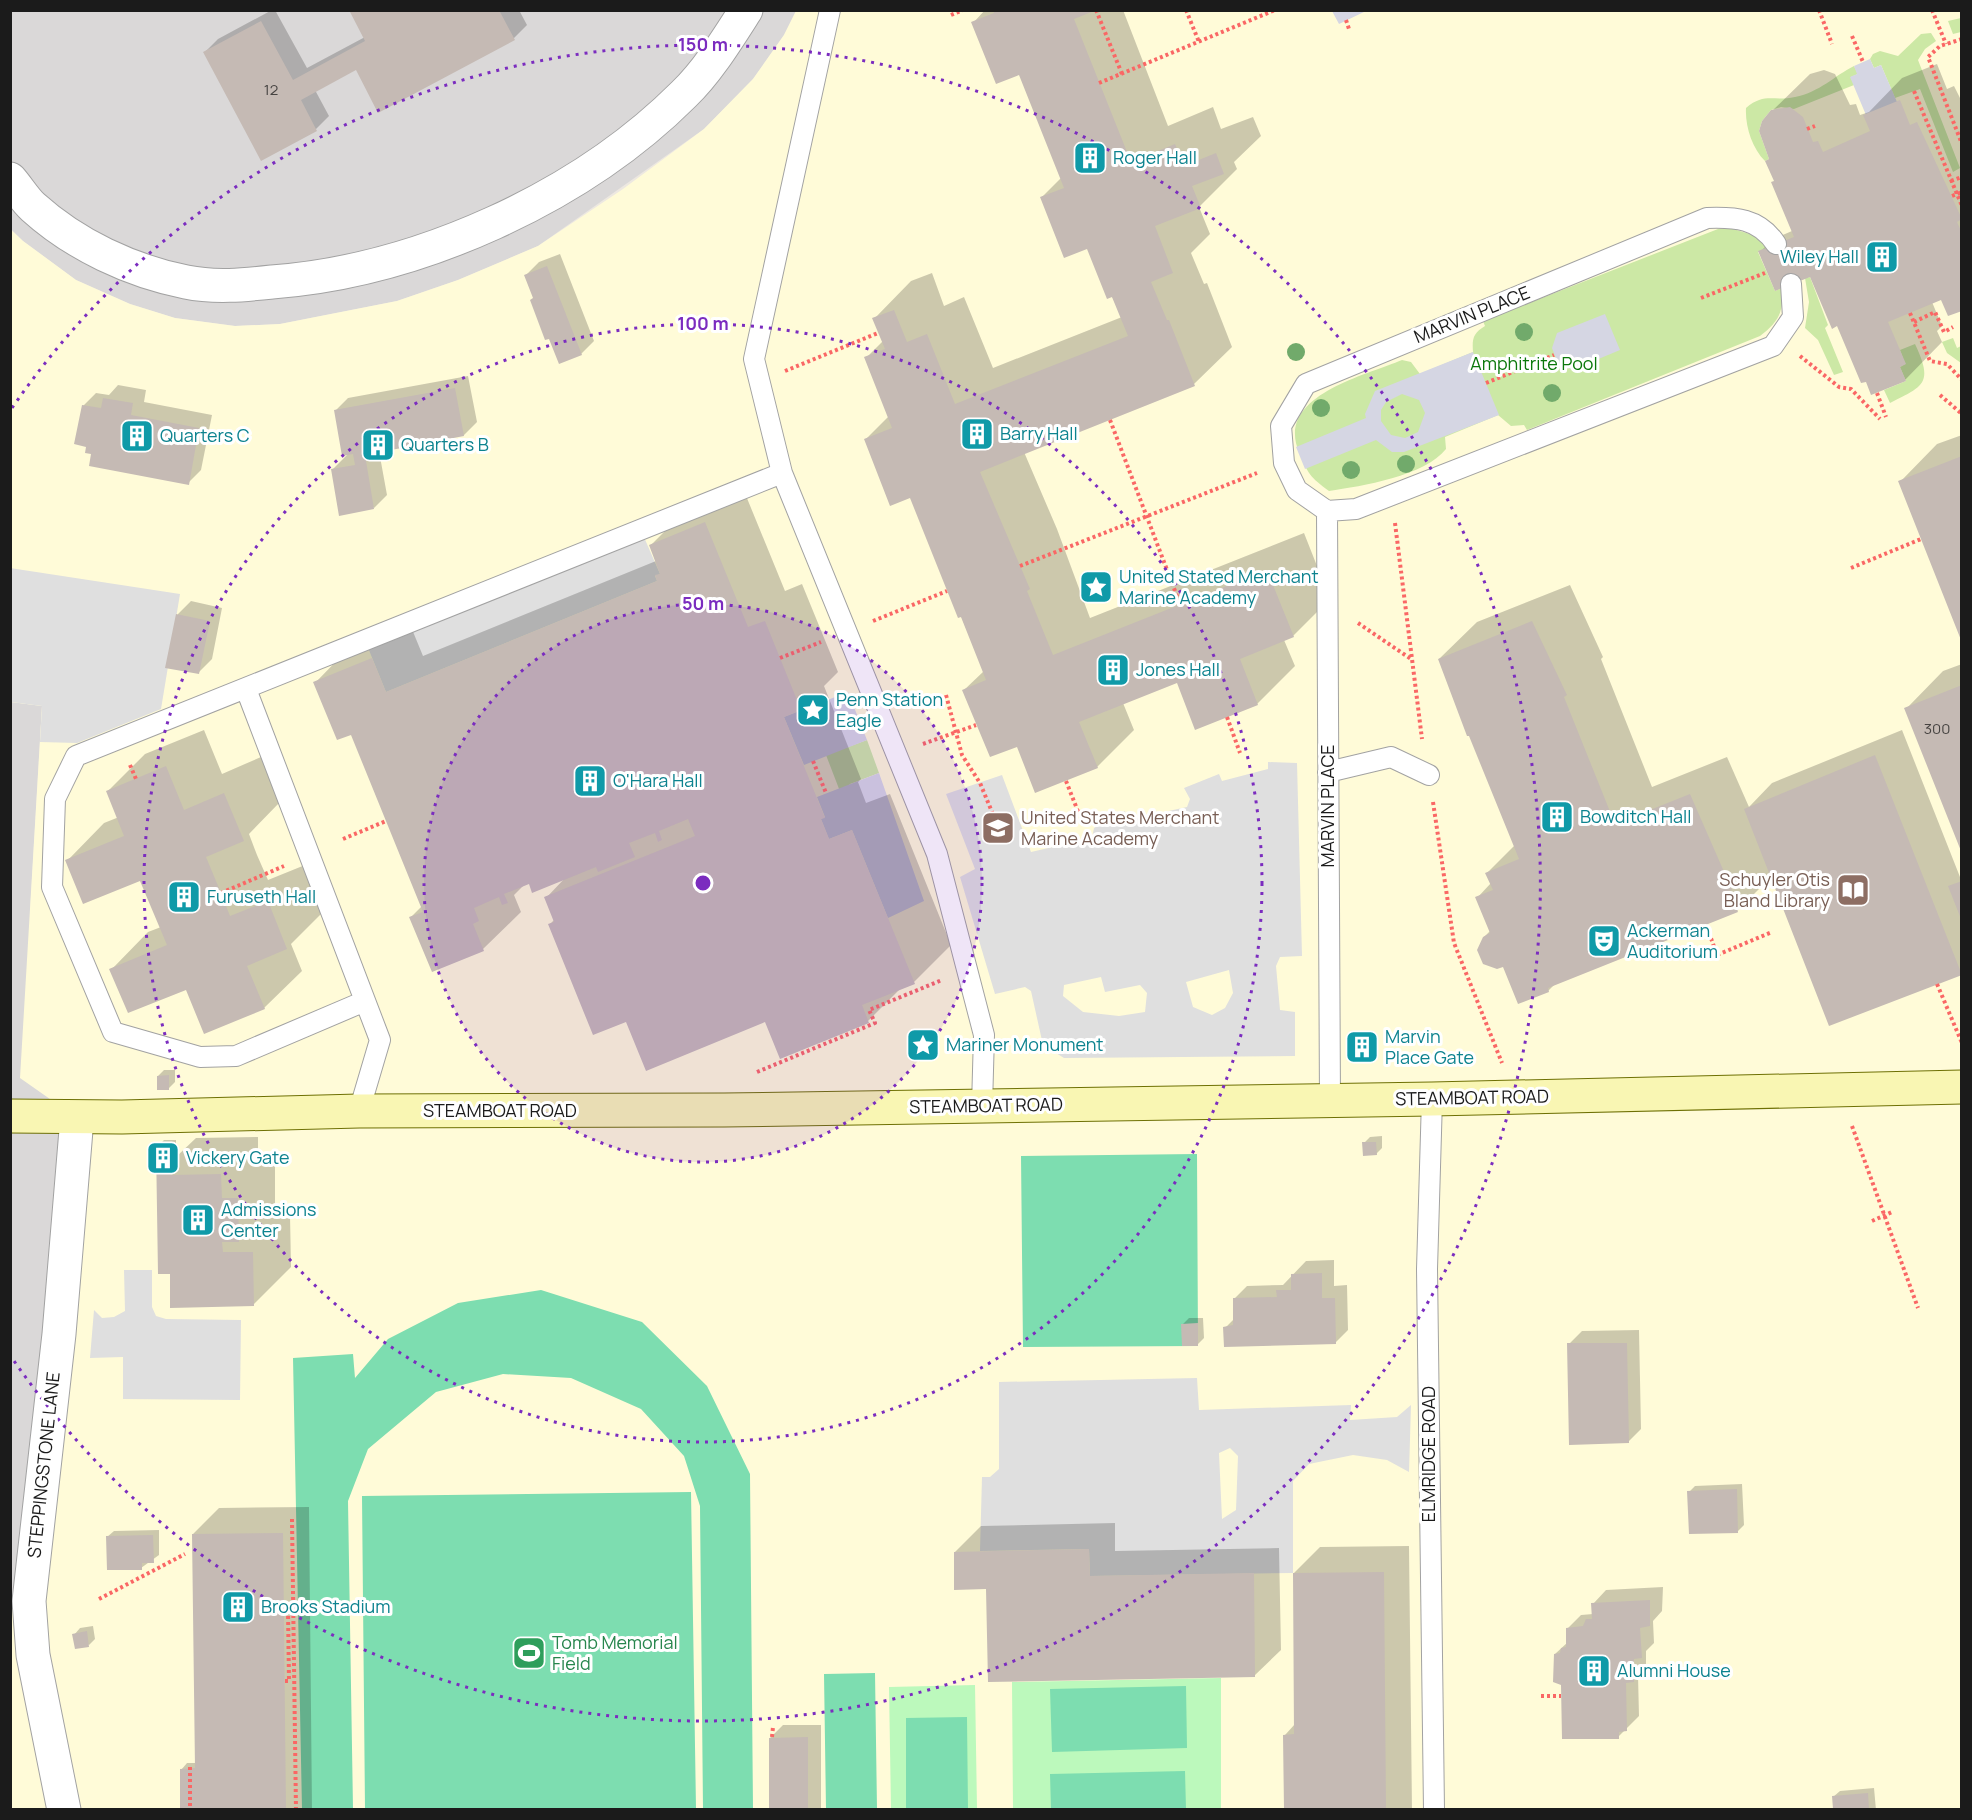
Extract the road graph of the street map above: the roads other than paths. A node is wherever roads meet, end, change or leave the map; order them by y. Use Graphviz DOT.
graph roads {
  1 [pos="746,10"];
  2 [pos="830,10"];
  3 [pos="10,179"];
  4 [pos="1776,244"];
  5 [pos="1791,284"];
  6 [pos="782,473"];
  7 [pos="1327,511"];
  8 [pos="246,689"];
  9 [pos="1328,772"];
  10 [pos="1428,775"];
  11 [pos="365,1001"];
  12 [pos="1962,1088"];
  13 [pos="1432,1099"];
  14 [pos="1330,1101"];
  15 [pos="982,1106"];
  16 [pos="360,1111"];
  17 [pos="10,1116"];
  18 [pos="77,1118"];
  19 [pos="64,1809"];
  20 [pos="1434,1809"];
  1 -- 3 [label="street"];
  2 -- 6 [label="lane"];
  4 -- 7 [label="lane, MARVIN PLACE"];
  5 -- 7 [label="lane"];
  6 -- 8 [label="lane"];
  6 -- 15 [label="lane"];
  7 -- 9 [label="lane, MARVIN PLACE"];
  8 -- 11 [label="lane"];
  8 -- 11 [label="lane"];
  9 -- 10 [label="lane"];
  9 -- 14 [label="lane, MARVIN PLACE"];
  11 -- 16 [label="lane"];
  12 -- 13 [label="street, STEAMBOAT ROAD"];
  13 -- 14 [label="street, STEAMBOAT ROAD"];
  13 -- 20 [label="lane, ELMRIDGE ROAD"];
  14 -- 15 [label="street, STEAMBOAT ROAD"];
  15 -- 16 [label="street, STEAMBOAT ROAD"];
  16 -- 18 [label="street, STEAMBOAT ROAD"];
  17 -- 18 [label="street, STEAMBOAT ROAD"];
  18 -- 19 [label="street, STEPPINGSTONE LANE"];
}
